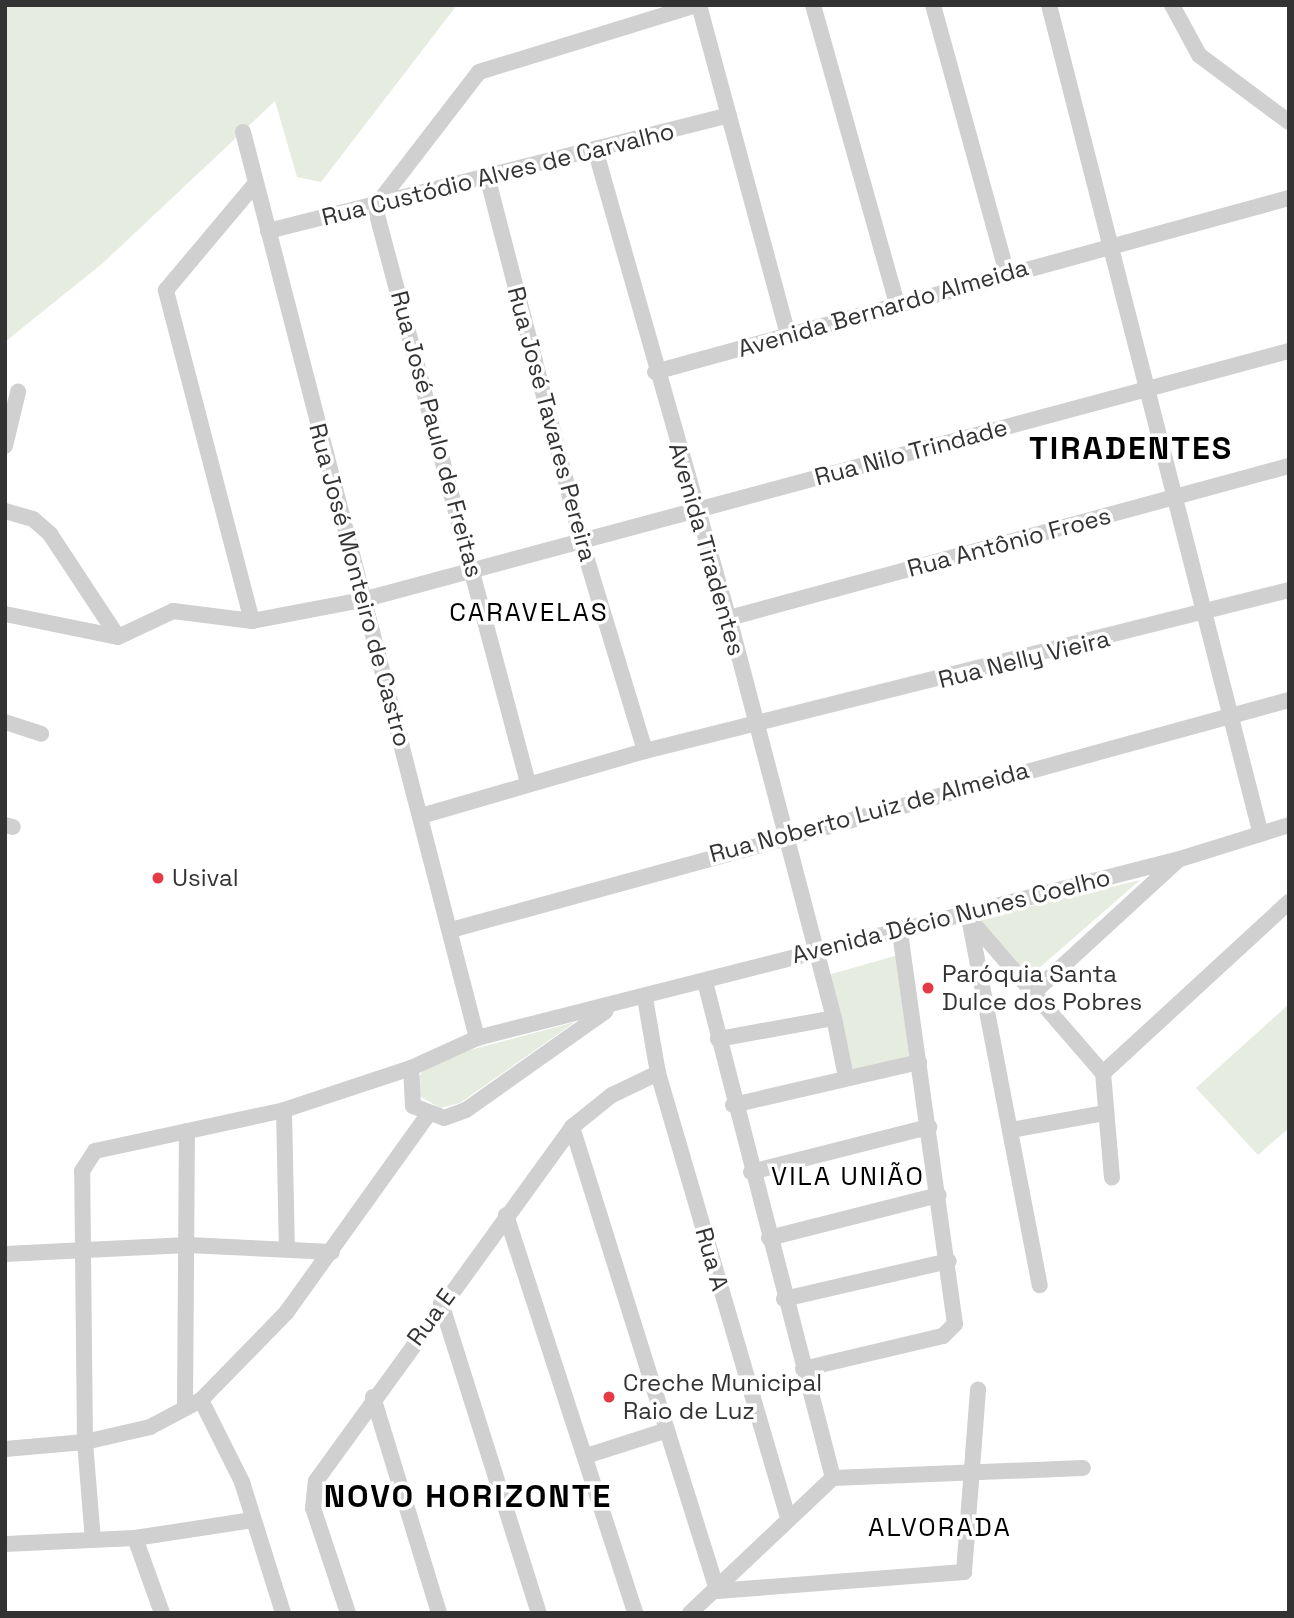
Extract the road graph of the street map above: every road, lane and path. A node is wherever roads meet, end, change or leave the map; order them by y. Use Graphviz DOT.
graph roads {
  1 [pos="698,5"];
  2 [pos="813,5"];
  3 [pos="933,5"];
  4 [pos="1049,5"];
  5 [pos="1172,5"];
  6 [pos="729,115"];
  7 [pos="1289,122"];
  8 [pos="243,132"];
  9 [pos="595,149"];
  10 [pos="487,176"];
  11 [pos="255,184"];
  12 [pos="1289,198"];
  13 [pos="375,206"];
  14 [pos="268,231"];
  15 [pos="1111,243"];
  16 [pos="1007,274"];
  17 [pos="897,303"];
  18 [pos="788,334"];
  19 [pos="1289,351"];
  20 [pos="655,372"];
  21 [pos="1147,389"];
  22 [pos="18,392"];
  23 [pos="5,446"];
  24 [pos="1289,466"];
  25 [pos="1175,496"];
  26 [pos="696,510"];
  27 [pos="5,511"];
  28 [pos="581,540"];
  29 [pos="475,569"];
  30 [pos="1289,590"];
  31 [pos="362,600"];
  32 [pos="5,614"];
  33 [pos="1207,614"];
  34 [pos="729,618"];
  35 [pos="252,621"];
  36 [pos="118,637"];
  37 [pos="1289,701"];
  38 [pos="1232,715"];
  39 [pos="5,722"];
  40 [pos="758,726"];
  41 [pos="41,734"];
  42 [pos="645,751"];
  43 [pos="528,783"];
  44 [pos="421,816"];
  45 [pos="1289,825"];
  46 [pos="1259,831"];
  47 [pos="786,833"];
  48 [pos="1180,859"];
  49 [pos="1289,902"];
  50 [pos="966,915"];
  51 [pos="899,928"];
  52 [pos="451,930"];
  53 [pos="819,949"];
  54 [pos="705,982"];
  55 [pos="1032,994"];
  56 [pos="645,998"];
  57 [pos="612,1006"];
  58 [pos="834,1018"];
  59 [pos="477,1038"];
  60 [pos="718,1039"];
  61 [pos="919,1062"];
  62 [pos="411,1068"];
  63 [pos="658,1073"];
  64 [pos="1103,1073"];
  65 [pos="846,1077"];
  66 [pos="733,1105"];
  67 [pos="284,1110"];
  68 [pos="1105,1113"];
  69 [pos="427,1116"];
  70 [pos="572,1127"];
  71 [pos="929,1127"];
  72 [pos="1011,1130"];
  73 [pos="187,1131"];
  74 [pos="751,1172"];
  75 [pos="1112,1178"];
  76 [pos="939,1195"];
  77 [pos="506,1215"];
  78 [pos="769,1238"];
  79 [pos="187,1245"];
  80 [pos="287,1248"];
  81 [pos="82,1251"];
  82 [pos="332,1252"];
  83 [pos="5,1254"];
  84 [pos="949,1261"];
  85 [pos="1040,1285"];
  86 [pos="784,1299"];
  87 [pos="441,1303"];
  88 [pos="803,1369"];
  89 [pos="978,1390"];
  90 [pos="373,1397"];
  91 [pos="201,1400"];
  92 [pos="185,1408"];
  93 [pos="667,1430"];
  94 [pos="85,1442"];
  95 [pos="5,1449"];
  96 [pos="586,1456"];
  97 [pos="1083,1468"];
  98 [pos="975,1469"];
  99 [pos="833,1478"];
  100 [pos="788,1517"];
  101 [pos="253,1520"];
  102 [pos="135,1538"];
  103 [pos="93,1540"];
  104 [pos="5,1544"];
  105 [pos="717,1591"];
  106 [pos="162,1613"];
  107 [pos="283,1613"];
  108 [pos="348,1613"];
  109 [pos="439,1613"];
  110 [pos="539,1613"];
  111 [pos="635,1613"];
  112 [pos="690,1613"];
  1 -- 6 [label="street"];
  1 -- 13 [label="street"];
  2 -- 17 [label="street"];
  3 -- 16 [label="street"];
  4 -- 15 [label="street"];
  5 -- 7 [label="street"];
  6 -- 9 [label="street, Rua Custódio Alves de Carvalho"];
  6 -- 18 [label="street"];
  8 -- 11 [label="street, Rua José Monteiro de Castro"];
  9 -- 10 [label="street, Rua Custódio Alves de Carvalho"];
  9 -- 20 [label="street, Avenida Tiradentes"];
  10 -- 13 [label="street, Rua Custódio Alves de Carvalho"];
  10 -- 28 [label="street, Rua José Tavares Pereira"];
  11 -- 14 [label="street, Rua José Monteiro de Castro"];
  11 -- 35 [label="street"];
  12 -- 15 [label="street, Avenida Bernardo Almeida"];
  13 -- 14 [label="street, Rua Custódio Alves de Carvalho"];
  13 -- 29 [label="street, Rua José Paulo de Freitas"];
  14 -- 31 [label="street, Rua José Monteiro de Castro"];
  15 -- 16 [label="street, Avenida Bernardo Almeida"];
  15 -- 21 [label="street"];
  16 -- 17 [label="street, Avenida Bernardo Almeida"];
  17 -- 18 [label="street, Avenida Bernardo Almeida"];
  18 -- 20 [label="street, Avenida Bernardo Almeida"];
  19 -- 21 [label="street, Rua Nilo Trindade"];
  20 -- 26 [label="street, Avenida Tiradentes"];
  21 -- 25 [label="street"];
  21 -- 26 [label="street, Rua Nilo Trindade"];
  22 -- 23 [label="street"];
  24 -- 25 [label="street, Rua Antônio Froes"];
  25 -- 33 [label="street"];
  25 -- 34 [label="street, Rua Antônio Froes"];
  26 -- 28 [label="street, Rua Nilo Trindade"];
  26 -- 34 [label="street, Avenida Tiradentes"];
  27 -- 36 [label="street"];
  28 -- 29 [label="street, Rua Nilo Trindade"];
  28 -- 42 [label="street, Rua José Tavares Pereira"];
  29 -- 31 [label="street, Rua Nilo Trindade"];
  29 -- 43 [label="street, Rua José Paulo de Freitas"];
  30 -- 33 [label="street, Rua Nelly Vieira"];
  31 -- 35 [label="street, Rua Nilo Trindade"];
  31 -- 44 [label="street, Rua José Monteiro de Castro"];
  32 -- 36 [label="street"];
  33 -- 38 [label="street"];
  33 -- 40 [label="street, Rua Nelly Vieira"];
  34 -- 40 [label="street, Avenida Tiradentes"];
  35 -- 36 [label="street, Rua Nilo Trindade"];
  37 -- 38 [label="street, Rua Noberto Luiz de Almeida"];
  38 -- 46 [label="street"];
  38 -- 47 [label="street, Rua Noberto Luiz de Almeida"];
  39 -- 41 [label="street"];
  40 -- 42 [label="street, Rua Nelly Vieira"];
  40 -- 47 [label="street, Avenida Tiradentes"];
  42 -- 43 [label="street, Rua Nelly Vieira"];
  43 -- 44 [label="street, Rua Nelly Vieira"];
  44 -- 52 [label="street, Rua José Monteiro de Castro"];
  45 -- 46 [label="street, Avenida Décio Nunes Coelho"];
  46 -- 48 [label="street, Avenida Décio Nunes Coelho"];
  47 -- 52 [label="street, Rua Noberto Luiz de Almeida"];
  47 -- 53 [label="street, Avenida Tiradentes"];
  48 -- 50 [label="street, Avenida Décio Nunes Coelho"];
  48 -- 55 [label="street"];
  49 -- 64 [label="street"];
  50 -- 51 [label="street, Avenida Décio Nunes Coelho"];
  50 -- 55 [label="street"];
  50 -- 72 [label="street"];
  51 -- 53 [label="street, Avenida Décio Nunes Coelho"];
  51 -- 61 [label="street"];
  52 -- 59 [label="street, Rua José Monteiro de Castro"];
  53 -- 54 [label="street, Avenida Décio Nunes Coelho"];
  53 -- 58 [label="street, Avenida Tiradentes"];
  54 -- 56 [label="street, Avenida Décio Nunes Coelho"];
  54 -- 60 [label="street"];
  55 -- 64 [label="street"];
  56 -- 57 [label="street, Avenida Décio Nunes Coelho"];
  56 -- 63 [label="street, Rua A"];
  57 -- 59 [label="street, Avenida Décio Nunes Coelho"];
  57 -- 69 [label="street"];
  58 -- 60 [label="street"];
  58 -- 65 [label="street, Avenida Tiradentes"];
  59 -- 62 [label="street, Avenida Décio Nunes Coelho"];
  60 -- 66 [label="street"];
  61 -- 65 [label="street"];
  61 -- 71 [label="street"];
  62 -- 67 [label="street, Avenida Décio Nunes Coelho"];
  62 -- 69 [label="street"];
  63 -- 70 [label="street, Rua E"];
  63 -- 100 [label="street, Rua A"];
  64 -- 68 [label="street"];
  65 -- 66 [label="street"];
  66 -- 74 [label="street"];
  67 -- 73 [label="street, Avenida Décio Nunes Coelho"];
  67 -- 80 [label="street"];
  68 -- 72 [label="street"];
  68 -- 75 [label="street"];
  69 -- 82 [label="street"];
  70 -- 77 [label="street, Rua E"];
  70 -- 93 [label="street"];
  71 -- 74 [label="street"];
  71 -- 76 [label="street"];
  72 -- 85 [label="street"];
  73 -- 79 [label="street"];
  73 -- 81 [label="street, Avenida Décio Nunes Coelho"];
  74 -- 78 [label="street"];
  76 -- 78 [label="street"];
  76 -- 84 [label="street"];
  77 -- 87 [label="street, Rua E"];
  77 -- 96 [label="street"];
  78 -- 86 [label="street"];
  79 -- 80 [label="street"];
  79 -- 81 [label="street"];
  79 -- 92 [label="street"];
  80 -- 82 [label="street"];
  81 -- 83 [label="street"];
  81 -- 94 [label="street"];
  82 -- 91 [label="street"];
  84 -- 86 [label="street"];
  84 -- 88 [label="street"];
  86 -- 88 [label="street"];
  87 -- 90 [label="street, Rua E"];
  87 -- 110 [label="street"];
  88 -- 99 [label="street"];
  89 -- 98 [label="street"];
  90 -- 108 [label="street, Rua E"];
  90 -- 109 [label="street"];
  91 -- 92 [label="street"];
  91 -- 101 [label="street"];
  92 -- 94 [label="street"];
  93 -- 96 [label="street"];
  93 -- 105 [label="street"];
  94 -- 95 [label="street"];
  94 -- 103 [label="street"];
  96 -- 111 [label="street"];
  97 -- 98 [label="street"];
  98 -- 99 [label="street"];
  98 -- 105 [label="street"];
  99 -- 100 [label="street"];
  100 -- 105 [label="street"];
  101 -- 102 [label="street"];
  101 -- 107 [label="street"];
  102 -- 103 [label="street"];
  102 -- 106 [label="street"];
  103 -- 104 [label="street"];
  105 -- 112 [label="street"];
}
